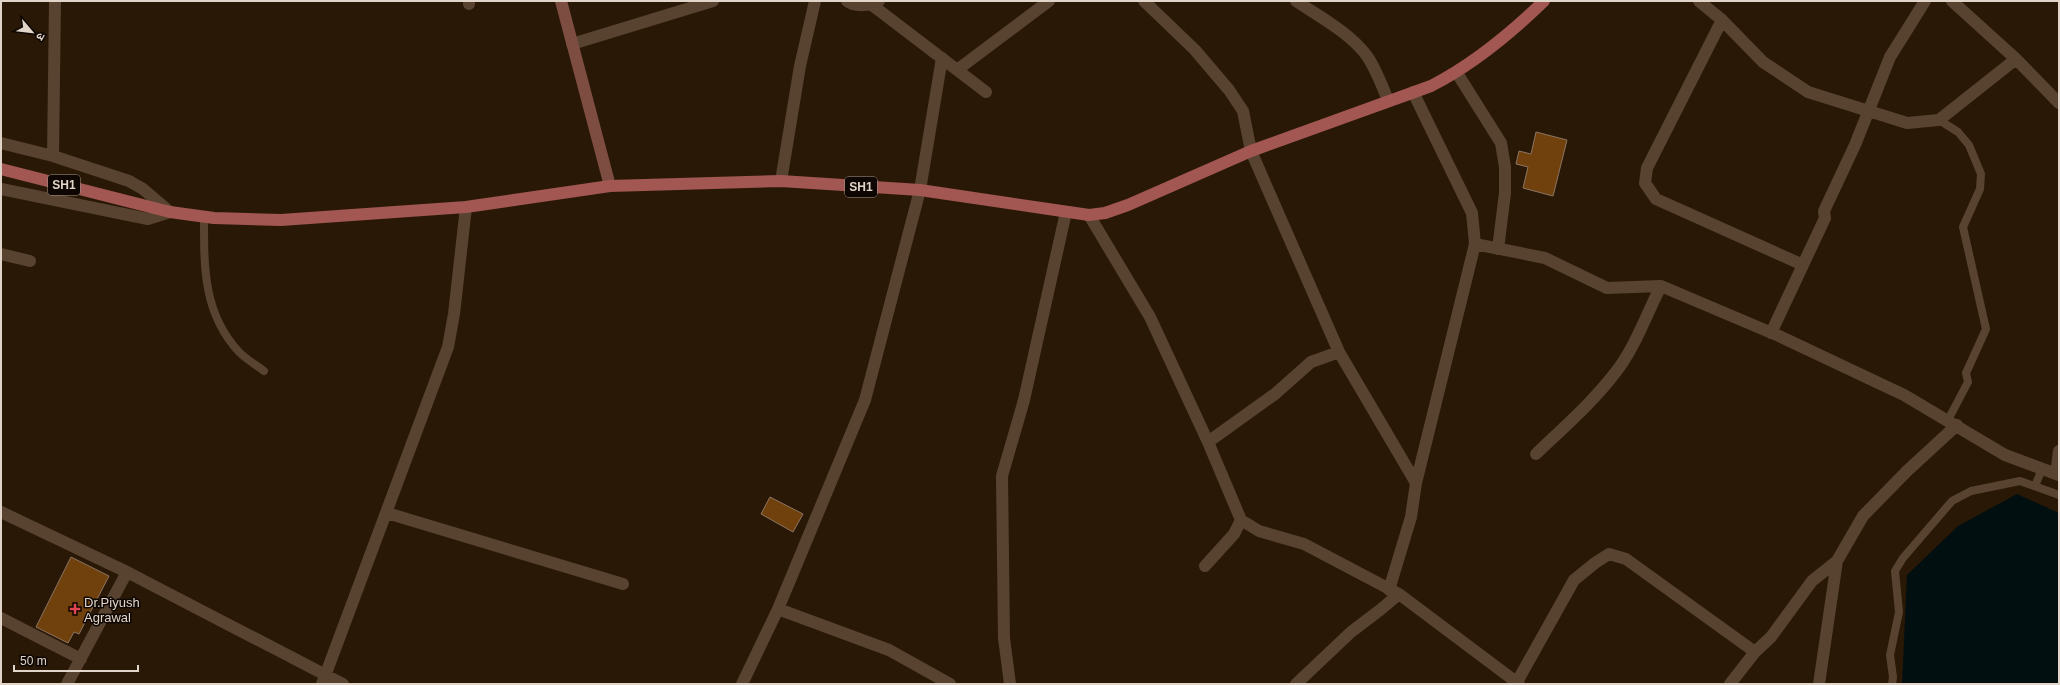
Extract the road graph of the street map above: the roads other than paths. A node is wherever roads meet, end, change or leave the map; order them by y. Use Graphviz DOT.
graph roads {
  1 [pos="54,1"];
  2 [pos="561,1"];
  3 [pos="713,1"];
  4 [pos="815,1"];
  5 [pos="847,1"];
  6 [pos="1049,1"];
  7 [pos="1144,1"];
  8 [pos="1296,1"];
  9 [pos="1544,1"];
  10 [pos="1699,1"];
  11 [pos="1925,1"];
  12 [pos="1952,1"];
  13 [pos="875,3"];
  14 [pos="1722,20"];
  15 [pos="572,44"];
  16 [pos="942,58"];
  17 [pos="2016,59"];
  18 [pos="957,70"];
  19 [pos="1457,73"];
  20 [pos="986,92"];
  21 [pos="1413,92"];
  22 [pos="1388,100"];
  23 [pos="2059,103"];
  24 [pos="1868,110"];
  25 [pos="1939,120"];
  26 [pos="1,143"];
  27 [pos="1251,151"];
  28 [pos="53,156"];
  29 [pos="1,169"];
  30 [pos="781,181"];
  31 [pos="610,186"];
  32 [pos="1,189"];
  33 [pos="920,190"];
  34 [pos="466,207"];
  35 [pos="170,212"];
  36 [pos="1066,212"];
  37 [pos="1089,215"];
  38 [pos="204,217"];
  39 [pos="1475,244"];
  40 [pos="1498,249"];
  41 [pos="1,254"];
  42 [pos="30,261"];
  43 [pos="1803,265"];
  44 [pos="1660,286"];
  45 [pos="1771,333"];
  46 [pos="1339,352"];
  47 [pos="264,371"];
  48 [pos="1952,423"];
  49 [pos="1208,442"];
  50 [pos="2059,451"];
  51 [pos="1536,454"];
  52 [pos="2042,469"];
  53 [pos="2057,475"];
  54 [pos="1416,483"];
  55 [pos="2035,486"];
  56 [pos="2059,495"];
  57 [pos="1,512"];
  58 [pos="387,513"];
  59 [pos="1241,520"];
  60 [pos="1837,560"];
  61 [pos="1205,566"];
  62 [pos="127,572"];
  63 [pos="623,584"];
  64 [pos="1394,592"];
  65 [pos="778,609"];
  66 [pos="1,618"];
  67 [pos="1755,652"];
  68 [pos="81,659"];
  69 [pos="324,680"];
  70 [pos="1518,683"];
  71 [pos="67,684"];
  72 [pos="343,684"];
  73 [pos="742,684"];
  74 [pos="950,684"];
  75 [pos="1010,684"];
  76 [pos="1296,684"];
  77 [pos="1730,684"];
  78 [pos="1819,684"];
  79 [pos="1892,684"];
  1 -- 28 [label="street"];
  2 -- 15 [label="street"];
  3 -- 15 [label="street"];
  4 -- 30 [label="street"];
  5 -- 13 [label="street"];
  6 -- 18 [label="street"];
  7 -- 27 [label="street"];
  8 -- 22 [label="street"];
  9 -- 19 [label="main road, SH1"];
  10 -- 14 [label="street"];
  11 -- 24 [label="street"];
  12 -- 17 [label="street"];
  13 -- 16 [label="street"];
  14 -- 24 [label="street"];
  14 -- 43 [label="street"];
  15 -- 31 [label="street"];
  16 -- 18 [label="street"];
  16 -- 33 [label="street"];
  17 -- 23 [label="street"];
  17 -- 25 [label="street"];
  18 -- 20 [label="street"];
  19 -- 21 [label="main road, SH1"];
  19 -- 40 [label="street"];
  21 -- 22 [label="main road, SH1"];
  21 -- 39 [label="street"];
  22 -- 27 [label="main road, SH1"];
  24 -- 25 [label="street"];
  24 -- 43 [label="street"];
  25 -- 48 [label="lane"];
  26 -- 28 [label="street"];
  27 -- 37 [label="main road, SH1"];
  27 -- 46 [label="street"];
  28 -- 35 [label="street"];
  29 -- 35 [label="main road, SH1"];
  30 -- 31 [label="main road, SH1"];
  30 -- 33 [label="main road, SH1"];
  31 -- 34 [label="main road, SH1"];
  32 -- 35 [label="street"];
  33 -- 36 [label="main road, SH1"];
  33 -- 65 [label="street"];
  34 -- 38 [label="main road, SH1"];
  34 -- 58 [label="street"];
  35 -- 38 [label="main road, SH1"];
  36 -- 37 [label="main road, SH1"];
  36 -- 75 [label="street"];
  37 -- 49 [label="street"];
  38 -- 47 [label="lane"];
  39 -- 40 [label="street"];
  39 -- 54 [label="street"];
  40 -- 44 [label="street"];
  41 -- 42 [label="street"];
  43 -- 45 [label="street"];
  44 -- 45 [label="street"];
  44 -- 51 [label="street"];
  45 -- 48 [label="street"];
  46 -- 49 [label="street"];
  46 -- 54 [label="street"];
  48 -- 52 [label="street"];
  48 -- 60 [label="street"];
  49 -- 59 [label="street"];
  50 -- 53 [label="street"];
  52 -- 53 [label="street"];
  52 -- 55 [label="lane"];
  54 -- 64 [label="street"];
  55 -- 56 [label="lane"];
  55 -- 79 [label="lane"];
  57 -- 62 [label="street"];
  58 -- 63 [label="street"];
  58 -- 69 [label="street"];
  59 -- 61 [label="street"];
  59 -- 64 [label="street"];
  60 -- 67 [label="street"];
  60 -- 78 [label="street"];
  62 -- 68 [label="street"];
  62 -- 69 [label="street"];
  64 -- 70 [label="street"];
  64 -- 76 [label="street"];
  65 -- 73 [label="street"];
  65 -- 74 [label="street"];
  66 -- 68 [label="street"];
  67 -- 70 [label="street"];
  67 -- 77 [label="street"];
  68 -- 71 [label="street"];
  69 -- 72 [label="street"];
}
